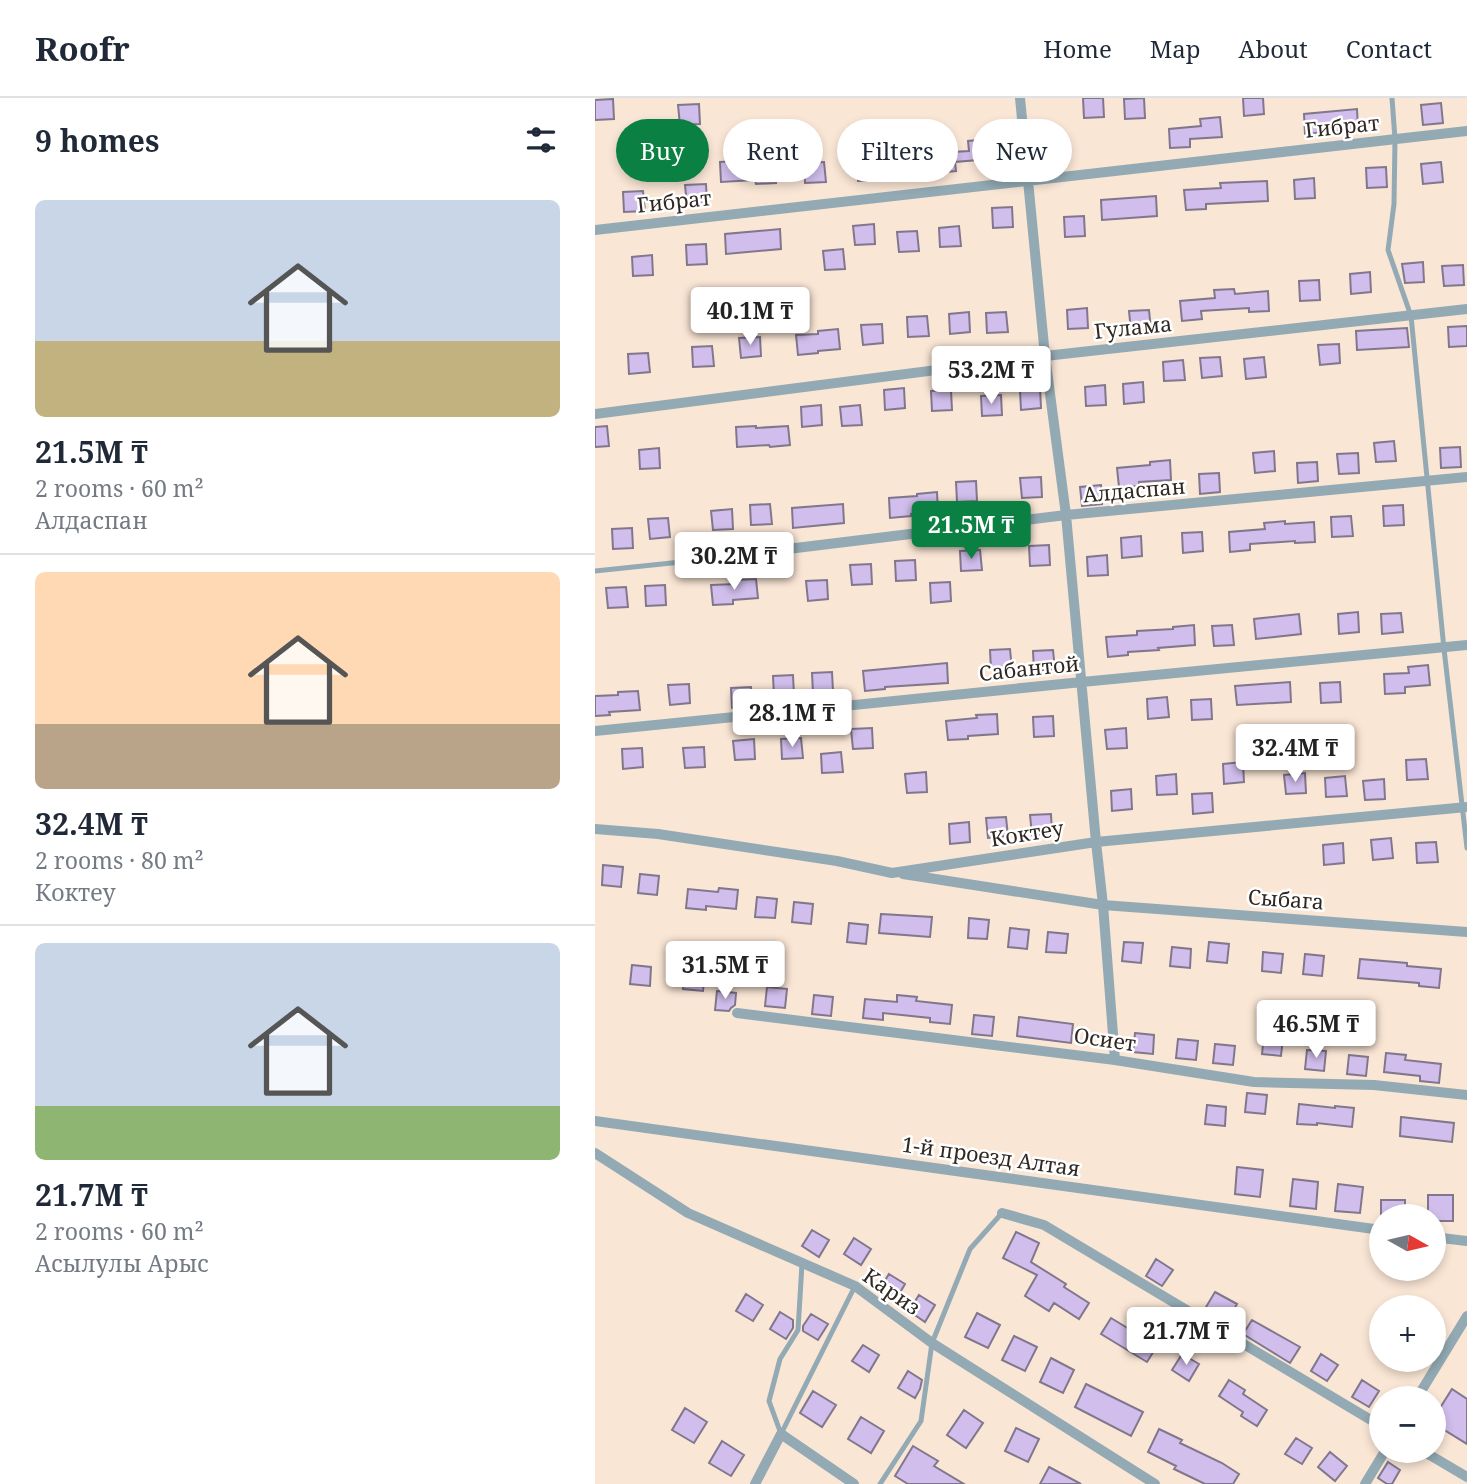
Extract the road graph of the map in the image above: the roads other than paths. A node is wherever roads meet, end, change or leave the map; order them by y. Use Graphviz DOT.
graph roads {
  1 [pos="1020,98"];
  2 [pos="1392,98"];
  3 [pos="1022,119"];
  4 [pos="1467,131"];
  5 [pos="1395,139"];
  6 [pos="1072,175"];
  7 [pos="1011,182"];
  8 [pos="1028,182"];
  9 [pos="595,230"];
  10 [pos="1467,309"];
  11 [pos="1412,316"];
  12 [pos="1045,356"];
  13 [pos="595,414"];
  14 [pos="1467,477"];
  15 [pos="1429,482"];
  16 [pos="1066,515"];
  17 [pos="681,562"];
  18 [pos="595,571"];
  19 [pos="1467,646"];
  20 [pos="1444,649"];
  21 [pos="1082,682"];
  22 [pos="595,730"];
  23 [pos="1464,807"];
  24 [pos="595,829"];
  25 [pos="1096,842"];
  26 [pos="1467,848"];
  27 [pos="893,873"];
  28 [pos="1103,905"];
  29 [pos="1467,932"];
  30 [pos="737,1013"];
  31 [pos="1115,1060"];
  32 [pos="1467,1095"];
  33 [pos="595,1121"];
  34 [pos="595,1153"];
  35 [pos="1002,1213"];
  36 [pos="1369,1228"];
  37 [pos="1446,1239"];
  38 [pos="1467,1241"];
  39 [pos="802,1263"];
  40 [pos="855,1286"];
  41 [pos="1467,1316"];
  42 [pos="932,1343"];
  43 [pos="1424,1386"];
  44 [pos="1369,1419"];
  45 [pos="781,1434"];
  46 [pos="1378,1463"];
  47 [pos="1443,1463"];
  48 [pos="1467,1477"];
  49 [pos="755,1484"];
  50 [pos="854,1484"];
  51 [pos="880,1484"];
  52 [pos="1154,1484"];
  53 [pos="1365,1484"];
  1 -- 3 [label="street"];
  2 -- 5 [label="lane"];
  4 -- 5 [label="street, Гибрат"];
  5 -- 6 [label="street, Гибрат"];
  5 -- 11 [label="lane"];
  7 -- 9 [label="street, Гибрат"];
  8 -- 12 [label="street"];
  10 -- 11 [label="street, Гулама"];
  11 -- 12 [label="street, Гулама"];
  11 -- 15 [label="lane"];
  12 -- 13 [label="street, Гулама"];
  12 -- 16 [label="street"];
  14 -- 15 [label="street, Алдаспан"];
  15 -- 16 [label="street, Алдаспан"];
  15 -- 20 [label="lane"];
  16 -- 17 [label="street, Алдаспан"];
  16 -- 21 [label="street"];
  17 -- 18 [label="lane"];
  19 -- 20 [label="street, Сабантой"];
  20 -- 21 [label="street, Сабантой"];
  20 -- 23 [label="lane"];
  21 -- 22 [label="street, Сабантой"];
  21 -- 25 [label="street"];
  23 -- 25 [label="street, Коктеу"];
  23 -- 26 [label="lane"];
  24 -- 27 [label="street, Коктеу"];
  25 -- 27 [label="street, Коктеу"];
  25 -- 28 [label="street"];
  27 -- 28 [label="street, Сыбага"];
  28 -- 29 [label="street, Сыбага"];
  28 -- 31 [label="street"];
  30 -- 31 [label="street, Осиет"];
  31 -- 32 [label="street, Осиет"];
  33 -- 36 [label="street, 1-й проезд Алтая"];
  34 -- 39 [label="street, Кариз"];
  35 -- 42 [label="lane"];
  35 -- 44 [label="street"];
  37 -- 38 [label="street"];
  39 -- 40 [label="street, Кариз"];
  39 -- 45 [label="lane"];
  40 -- 42 [label="street, Кариз"];
  40 -- 45 [label="lane"];
  41 -- 43 [label="street"];
  42 -- 51 [label="lane"];
  42 -- 52 [label="street, Кариз"];
  45 -- 49 [label="street"];
  45 -- 50 [label="street"];
  46 -- 53 [label="street"];
  47 -- 48 [label="street"];
}
